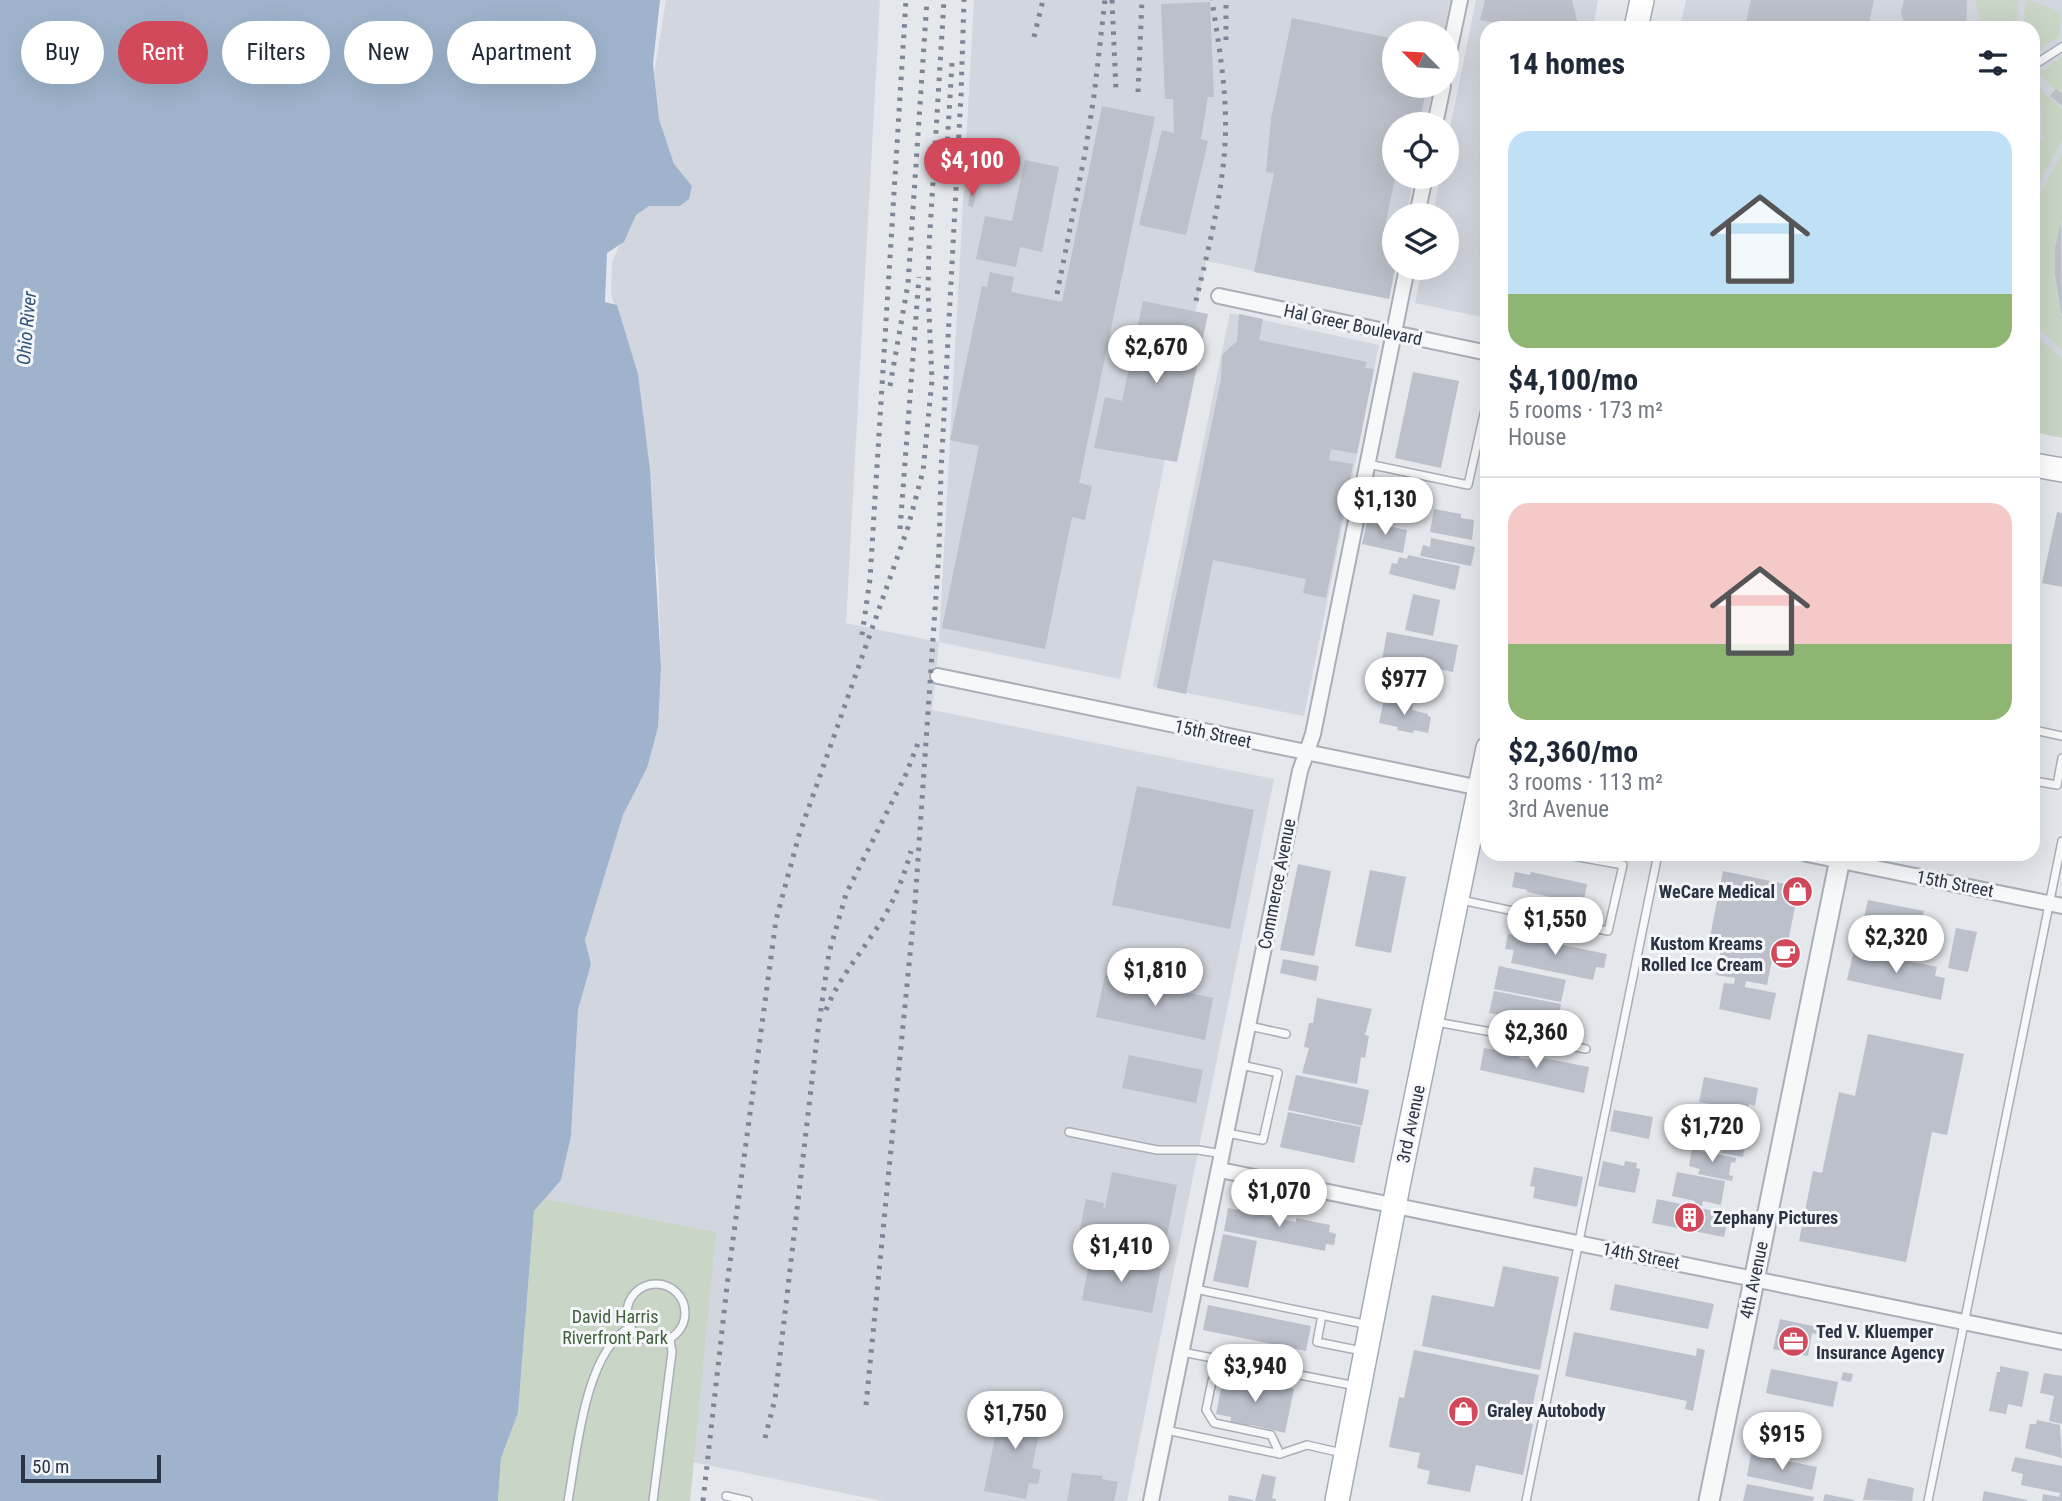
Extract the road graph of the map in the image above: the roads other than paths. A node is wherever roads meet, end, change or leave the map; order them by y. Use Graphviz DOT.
graph roads {
  1 [pos="1460,0"];
  2 [pos="1642,0"];
  3 [pos="1456,21"];
  4 [pos="1638,21"];
  5 [pos="2062,47"];
  6 [pos="2040,61"];
  7 [pos="1405,280"];
  8 [pos="1219,296"];
  9 [pos="1394,334"];
  10 [pos="1480,351"];
  11 [pos="1480,432"];
  12 [pos="1368,464"];
  13 [pos="2040,465"];
  14 [pos="2062,470"];
  15 [pos="939,676"];
  16 [pos="2040,731"];
  17 [pos="2062,736"];
  18 [pos="1306,753"];
  19 [pos="2062,758"];
  20 [pos="2040,781"];
  21 [pos="1480,787"];
  22 [pos="1480,804"];
  23 [pos="2062,841"];
  24 [pos="1601,861"];
  25 [pos="1657,861"];
  26 [pos="1839,861"];
  27 [pos="1858,861"];
  28 [pos="1457,899"];
  29 [pos="2056,905"];
  30 [pos="1432,1021"];
  31 [pos="1249,1026"];
  32 [pos="1286,1034"];
  33 [pos="1586,1049"];
  34 [pos="1241,1065"];
  35 [pos="1069,1132"];
  36 [pos="1227,1133"];
  37 [pos="1223,1154"];
  38 [pos="1220,1170"];
  39 [pos="1394,1206"];
  40 [pos="1580,1244"];
  41 [pos="1754,1279"];
  42 [pos="1195,1289"];
  43 [pos="1322,1315"];
  44 [pos="1964,1322"];
  45 [pos="1372,1325"];
  46 [pos="630,1327"];
  47 [pos="670,1340"];
  48 [pos="2062,1342"];
  49 [pos="1182,1352"];
  50 [pos="1367,1352"];
  51 [pos="1225,1360"];
  52 [pos="1360,1387"];
  53 [pos="1165,1430"];
  54 [pos="1280,1454"];
  55 [pos="1347,1454"];
  56 [pos="726,1496"];
  57 [pos="568,1501"];
  58 [pos="653,1501"];
  59 [pos="748,1501"];
  60 [pos="1151,1501"];
  61 [pos="1338,1501"];
  62 [pos="1527,1501"];
  63 [pos="1709,1501"];
  64 [pos="1927,1501"];
  1 -- 3 [label="street"];
  2 -- 4 [label="main road"];
  5 -- 6 [label="lane"];
  7 -- 9 [label="street, Commerce Avenue"];
  8 -- 9 [label="street, Hal Greer Boulevard"];
  9 -- 10 [label="street, Hal Greer Boulevard"];
  9 -- 12 [label="street, Commerce Avenue"];
  11 -- 12 [label="lane"];
  12 -- 18 [label="street, Commerce Avenue"];
  13 -- 14 [label="main road"];
  15 -- 18 [label="street, 15th Street"];
  16 -- 17 [label="lane"];
  18 -- 21 [label="street, 15th Street"];
  18 -- 31 [label="street, Commerce Avenue"];
  19 -- 20 [label="lane"];
  22 -- 28 [label="main road, 3rd Avenue"];
  23 -- 29 [label="lane"];
  24 -- 28 [label="lane"];
  25 -- 40 [label="lane"];
  26 -- 41 [label="street, 4th Avenue"];
  27 -- 29 [label="street, 15th Street"];
  28 -- 30 [label="main road, 3rd Avenue"];
  29 -- 44 [label="lane"];
  30 -- 33 [label="lane"];
  30 -- 39 [label="main road, 3rd Avenue"];
  31 -- 32 [label="lane"];
  31 -- 34 [label="street, Commerce Avenue"];
  34 -- 36 [label="street, Commerce Avenue"];
  34 -- 36 [label="lane"];
  35 -- 37 [label="lane"];
  36 -- 37 [label="street, Commerce Avenue"];
  37 -- 38 [label="street, Commerce Avenue"];
  38 -- 39 [label="street, 14th Street"];
  38 -- 42 [label="street, Commerce Avenue"];
  39 -- 40 [label="street, 14th Street"];
  39 -- 45 [label="main road, 3rd Avenue"];
  40 -- 41 [label="street, 14th Street"];
  40 -- 62 [label="lane"];
  41 -- 44 [label="street, 14th Street"];
  41 -- 63 [label="street, 4th Avenue"];
  42 -- 43 [label="lane"];
  42 -- 49 [label="street, Commerce Avenue"];
  43 -- 45 [label="lane"];
  43 -- 50 [label="lane"];
  44 -- 48 [label="street, 14th Street"];
  44 -- 64 [label="lane"];
  45 -- 50 [label="main road, 3rd Avenue"];
  46 -- 47 [label="lane"];
  46 -- 47 [label="lane"];
  46 -- 57 [label="lane"];
  47 -- 58 [label="lane"];
  49 -- 51 [label="lane"];
  49 -- 53 [label="street, Commerce Avenue"];
  50 -- 52 [label="main road, 3rd Avenue"];
  51 -- 52 [label="lane"];
  51 -- 54 [label="lane"];
  52 -- 55 [label="main road, 3rd Avenue"];
  53 -- 54 [label="lane"];
  53 -- 60 [label="street, Commerce Avenue"];
  54 -- 55 [label="lane"];
  55 -- 61 [label="main road, 3rd Avenue"];
  56 -- 59 [label="lane"];
}
